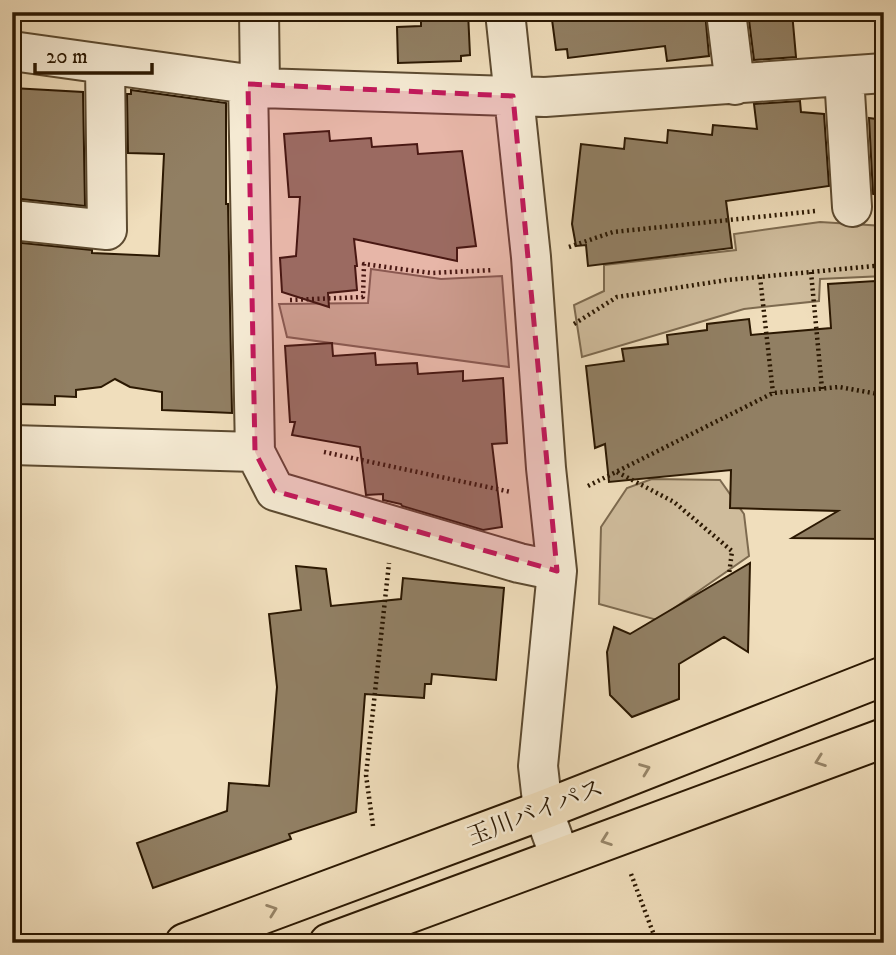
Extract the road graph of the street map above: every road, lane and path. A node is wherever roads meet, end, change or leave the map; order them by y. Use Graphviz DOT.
graph roads {
  1 [pos="259,12"];
  2 [pos="505,12"];
  3 [pos="726,12"];
  4 [pos="12,51"];
  5 [pos="105,65"];
  6 [pos="884,74"];
  7 [pos="844,76"];
  8 [pos="735,85"];
  9 [pos="254,86"];
  10 [pos="513,96"];
  11 [pos="852,207"];
  12 [pos="12,220"];
  13 [pos="562,249"];
  14 [pos="884,265"];
  15 [pos="495,270"];
  16 [pos="811,272"];
  17 [pos="760,277"];
  18 [pos="251,301"];
  19 [pos="570,327"];
  20 [pos="822,389"];
  21 [pos="773,393"];
  22 [pos="884,395"];
  23 [pos="12,445"];
  24 [pos="255,452"];
  25 [pos="324,452"];
  26 [pos="617,472"];
  27 [pos="587,487"];
  28 [pos="522,495"];
  29 [pos="393,525"];
  30 [pos="557,571"];
  31 [pos="729,575"];
  32 [pos="884,676"];
  33 [pos="884,738"];
  34 [pos="543,810"];
  35 [pos="373,827"];
  36 [pos="560,857"];
  37 [pos="628,866"];
  38 [pos="185,943"];
  39 [pos="329,943"];
  40 [pos="657,943"];
  1 -- 9 [label="street"];
  2 -- 10 [label="street"];
  3 -- 8 [label="street"];
  4 -- 5 [label="street"];
  5 -- 9 [label="street"];
  5 -- 12 [label="street"];
  6 -- 7 [label="street"];
  7 -- 8 [label="street"];
  7 -- 11 [label="street"];
  8 -- 10 [label="street"];
  9 -- 10 [label="street"];
  9 -- 18 [label="street"];
  10 -- 30 [label="street"];
  11 -- 13 [label="path"];
  14 -- 16 [label="path"];
  15 -- 18 [label="path"];
  16 -- 17 [label="path"];
  16 -- 20 [label="path"];
  17 -- 19 [label="path"];
  17 -- 21 [label="path"];
  18 -- 24 [label="street"];
  20 -- 21 [label="path"];
  20 -- 22 [label="path"];
  21 -- 26 [label="path"];
  23 -- 24 [label="street"];
  24 -- 29 [label="street"];
  25 -- 28 [label="path"];
  26 -- 27 [label="path"];
  26 -- 31 [label="path"];
  29 -- 30 [label="street"];
  29 -- 35 [label="path"];
  30 -- 34 [label="street"];
  34 -- 32 [label="highway, 玉川バイパス, one-way"];
  33 -- 36 [label="highway, 玉川バイパス, one-way"];
  34 -- 36 [label="street"];
  38 -- 34 [label="highway, 玉川バイパス, one-way"];
  36 -- 39 [label="highway, 玉川バイパス"];
  37 -- 40 [label="path"];
}
